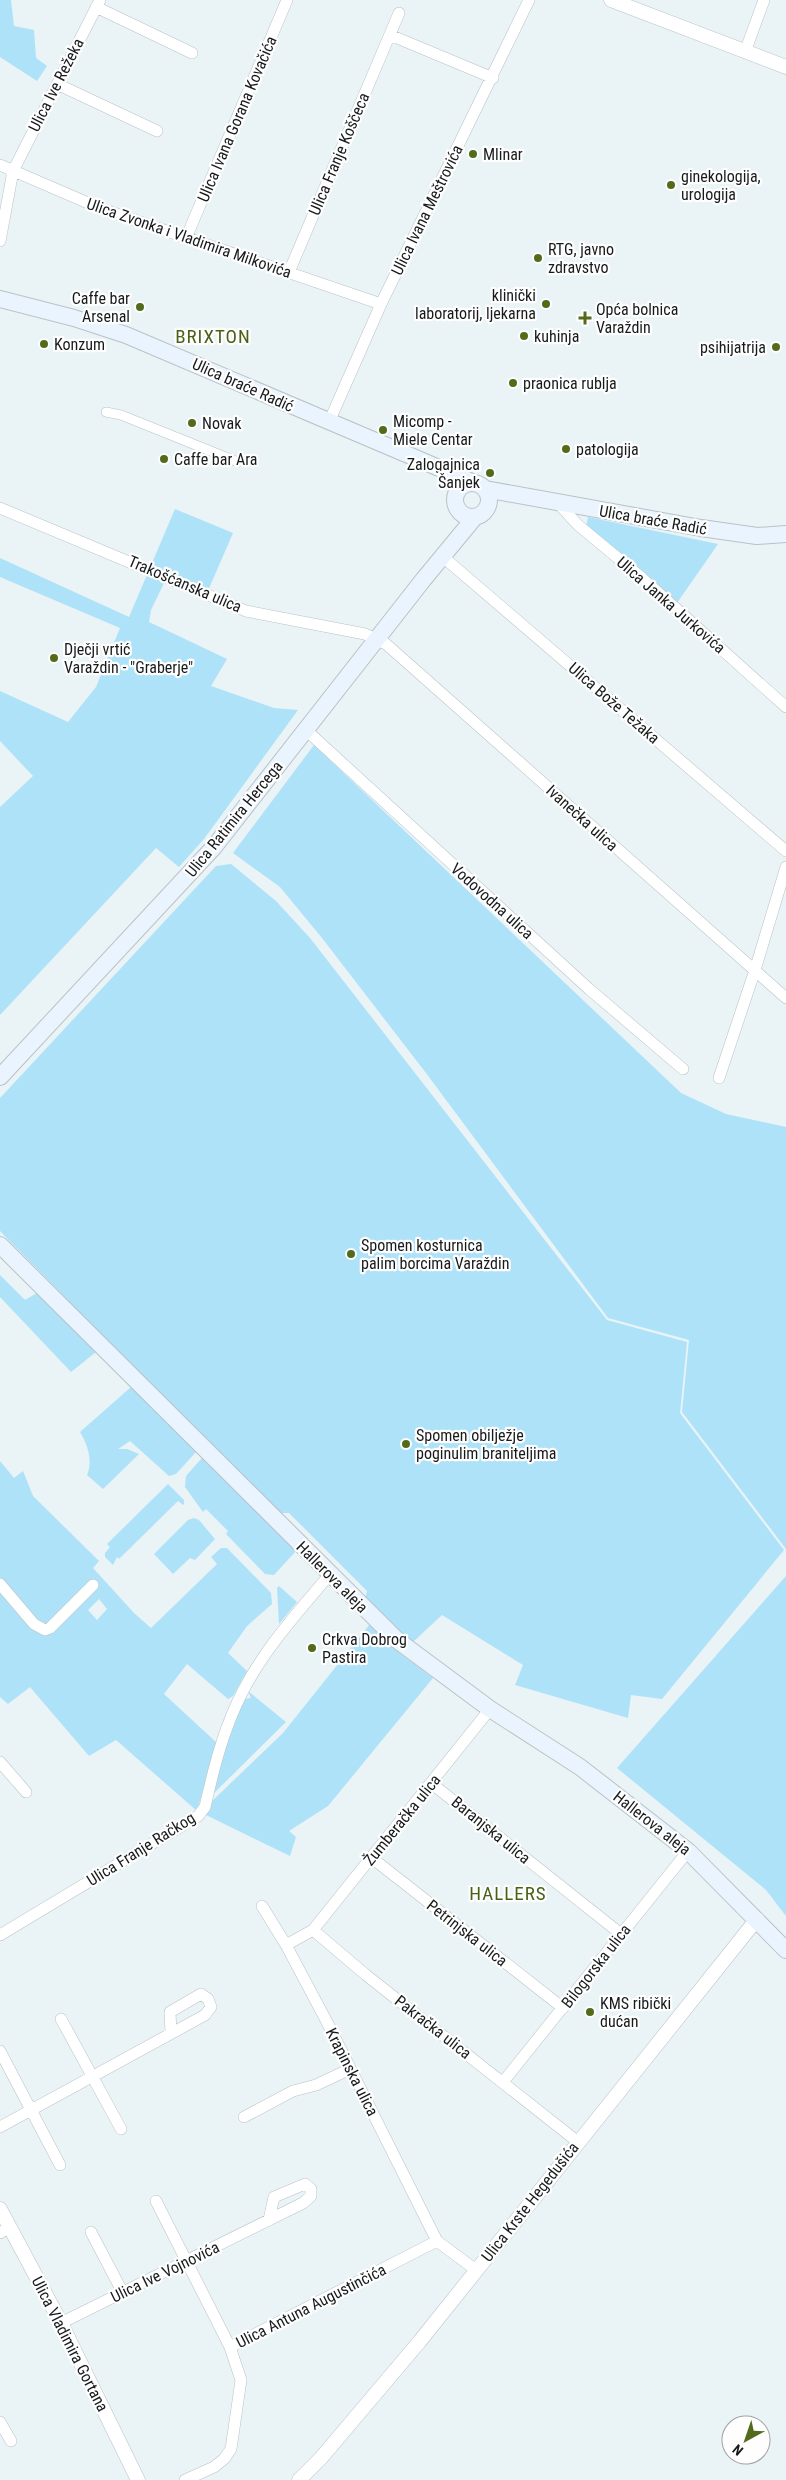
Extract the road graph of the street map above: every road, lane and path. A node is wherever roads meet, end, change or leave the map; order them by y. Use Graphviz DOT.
graph roads {
  1 [pos="287,0"];
  2 [pos="530,0"];
  3 [pos="611,0"];
  4 [pos="764,0"];
  5 [pos="98,4"];
  6 [pos="399,13"];
  7 [pos="390,35"];
  8 [pos="745,52"];
  9 [pos="192,53"];
  10 [pos="786,67"];
  11 [pos="493,78"];
  12 [pos="57,84"];
  13 [pos="157,131"];
  14 [pos="0,165"];
  15 [pos="13,171"];
  16 [pos="186,238"];
  17 [pos="0,241"];
  18 [pos="289,272"];
  19 [pos="0,299"];
  20 [pos="381,304"];
  21 [pos="106,412"];
  22 [pos="329,422"];
  23 [pos="238,462"];
  24 [pos="425,464"];
  25 [pos="478,486"];
  26 [pos="521,497"];
  27 [pos="557,502"];
  28 [pos="455,503"];
  29 [pos="0,508"];
  30 [pos="481,513"];
  31 [pos="786,534"];
  32 [pos="446,551"];
  33 [pos="377,639"];
  34 [pos="786,707"];
  35 [pos="306,730"];
  36 [pos="786,851"];
  37 [pos="786,867"];
  38 [pos="780,902"];
  39 [pos="755,970"];
  40 [pos="786,998"];
  41 [pos="683,1069"];
  42 [pos="0,1077"];
  43 [pos="719,1078"];
  44 [pos="0,1245"];
  45 [pos="330,1574"];
  46 [pos="0,1584"];
  47 [pos="93,1585"];
  48 [pos="490,1709"];
  49 [pos="0,1762"];
  50 [pos="431,1783"];
  51 [pos="26,1792"];
  52 [pos="688,1851"];
  53 [pos="372,1858"];
  54 [pos="262,1906"];
  55 [pos="757,1919"];
  56 [pos="313,1930"];
  57 [pos="621,1934"];
  58 [pos="0,1935"];
  59 [pos="286,1945"];
  60 [pos="786,1950"];
  61 [pos="563,2008"];
  62 [pos="61,2019"];
  63 [pos="171,2033"];
  64 [pos="0,2051"];
  65 [pos="350,2069"];
  66 [pos="93,2076"];
  67 [pos="503,2082"];
  68 [pos="31,2110"];
  69 [pos="244,2117"];
  70 [pos="0,2127"];
  71 [pos="121,2129"];
  72 [pos="578,2142"];
  73 [pos="60,2165"];
  74 [pos="156,2201"];
  75 [pos="0,2209"];
  76 [pos="269,2220"];
  77 [pos="5,2230"];
  78 [pos="91,2232"];
  79 [pos="437,2242"];
  80 [pos="187,2261"];
  81 [pos="476,2270"];
  82 [pos="123,2293"];
  83 [pos="61,2323"];
  84 [pos="230,2347"];
  85 [pos="0,2422"];
  86 [pos="10,2441"];
  87 [pos="138,2480"];
  88 [pos="186,2480"];
  89 [pos="299,2480"];
  1 -- 16 [label="street, Ulica Ivana Gorana Kovačića"];
  2 -- 11 [label="street, Ulica Ivana Meštrovića"];
  3 -- 8 [label="street"];
  4 -- 8 [label="street"];
  5 -- 9 [label="street"];
  5 -- 12 [label="street, Ulica Ive Režeka"];
  6 -- 7 [label="street, Ulica Franje Koščeca"];
  7 -- 11 [label="street"];
  7 -- 18 [label="street, Ulica Franje Koščeca"];
  8 -- 10 [label="street"];
  11 -- 20 [label="street, Ulica Ivana Meštrovića"];
  12 -- 13 [label="street"];
  12 -- 15 [label="street, Ulica Ive Režeka"];
  14 -- 15 [label="street, Ulica Zvonka i Vladimira Milkovića"];
  15 -- 16 [label="street, Ulica Zvonka i Vladimira Milkovića"];
  15 -- 17 [label="street, Ulica Ive Režeka"];
  16 -- 18 [label="street, Ulica Zvonka i Vladimira Milkovića"];
  18 -- 20 [label="street, Ulica Zvonka i Vladimira Milkovića"];
  19 -- 22 [label="main road, Ulica braće Radić"];
  20 -- 22 [label="street, Ulica Ivana Meštrovića"];
  21 -- 23 [label="street"];
  22 -- 24 [label="main road, Ulica braće Radić"];
  24 -- 25 [label="main road, Ulica braće Radić"];
  24 -- 28 [label="main road, Ulica braće Radić"];
  25 -- 26 [label="main road, Ulica braće Radić"];
  25 -- 28 [label="main road"];
  25 -- 30 [label="main road"];
  26 -- 27 [label="main road, Ulica braće Radić"];
  26 -- 30 [label="main road, Ulica braće Radić"];
  27 -- 31 [label="main road, Ulica braće Radić"];
  27 -- 34 [label="street, Ulica Janka Jurkovića"];
  28 -- 30 [label="main road"];
  28 -- 32 [label="main road, Ulica Ratimira Hercega"];
  29 -- 33 [label="street, Trakošćanska ulica"];
  30 -- 32 [label="main road, Ulica Ratimira Hercega"];
  32 -- 33 [label="main road, Ulica Ratimira Hercega"];
  32 -- 36 [label="street, Ulica Bože Težaka"];
  33 -- 35 [label="main road, Ulica Ratimira Hercega"];
  33 -- 39 [label="street, Ivanečka ulica"];
  35 -- 41 [label="street, Vodovodna ulica"];
  35 -- 42 [label="main road, Ulica Ratimira Hercega"];
  37 -- 38 [label="street"];
  38 -- 39 [label="street"];
  39 -- 40 [label="street, Ivanečka ulica"];
  39 -- 43 [label="street"];
  44 -- 45 [label="main road, Hallerova aleja"];
  45 -- 48 [label="main road, Hallerova aleja"];
  45 -- 58 [label="street, Ulica Franje Račkog"];
  46 -- 47 [label="street"];
  48 -- 50 [label="street, Žumberačka ulica"];
  48 -- 52 [label="main road, Hallerova aleja"];
  49 -- 51 [label="street"];
  50 -- 53 [label="street, Žumberačka ulica"];
  50 -- 57 [label="street, Baranjska ulica"];
  52 -- 55 [label="main road, Hallerova aleja"];
  52 -- 57 [label="street, Bilogorska ulica"];
  53 -- 56 [label="street, Žumberačka ulica"];
  53 -- 61 [label="street, Petrinjska ulica"];
  54 -- 59 [label="street, Krapinska ulica"];
  55 -- 60 [label="main road, Hallerova aleja"];
  55 -- 72 [label="street, Ulica Krste Hegedušića"];
  56 -- 59 [label="street"];
  56 -- 67 [label="street, Pakračka ulica"];
  57 -- 61 [label="street, Bilogorska ulica"];
  59 -- 65 [label="street, Krapinska ulica"];
  61 -- 67 [label="street, Bilogorska ulica"];
  62 -- 66 [label="street"];
  63 -- 66 [label="street"];
  64 -- 68 [label="street"];
  65 -- 69 [label="street"];
  65 -- 79 [label="street, Krapinska ulica"];
  66 -- 68 [label="street"];
  66 -- 71 [label="street"];
  67 -- 72 [label="street, Pakračka ulica"];
  68 -- 70 [label="street"];
  68 -- 73 [label="street"];
  72 -- 81 [label="street, Ulica Krste Hegedušića"];
  74 -- 80 [label="street"];
  75 -- 77 [label="street, Ulica Vladimira Gortana"];
  76 -- 80 [label="street, Ulica Ive Vojnovića"];
  77 -- 83 [label="street, Ulica Vladimira Gortana"];
  78 -- 82 [label="street"];
  79 -- 81 [label="street"];
  79 -- 84 [label="street, Ulica Antuna Augustinčića"];
  80 -- 82 [label="street, Ulica Ive Vojnovića"];
  80 -- 84 [label="street"];
  81 -- 89 [label="street, Ulica Krste Hegedušića"];
  82 -- 83 [label="street, Ulica Ive Vojnovića"];
  83 -- 87 [label="street, Ulica Vladimira Gortana"];
  84 -- 88 [label="street, Ulica Antuna Augustinčića"];
  85 -- 86 [label="street"];
}
